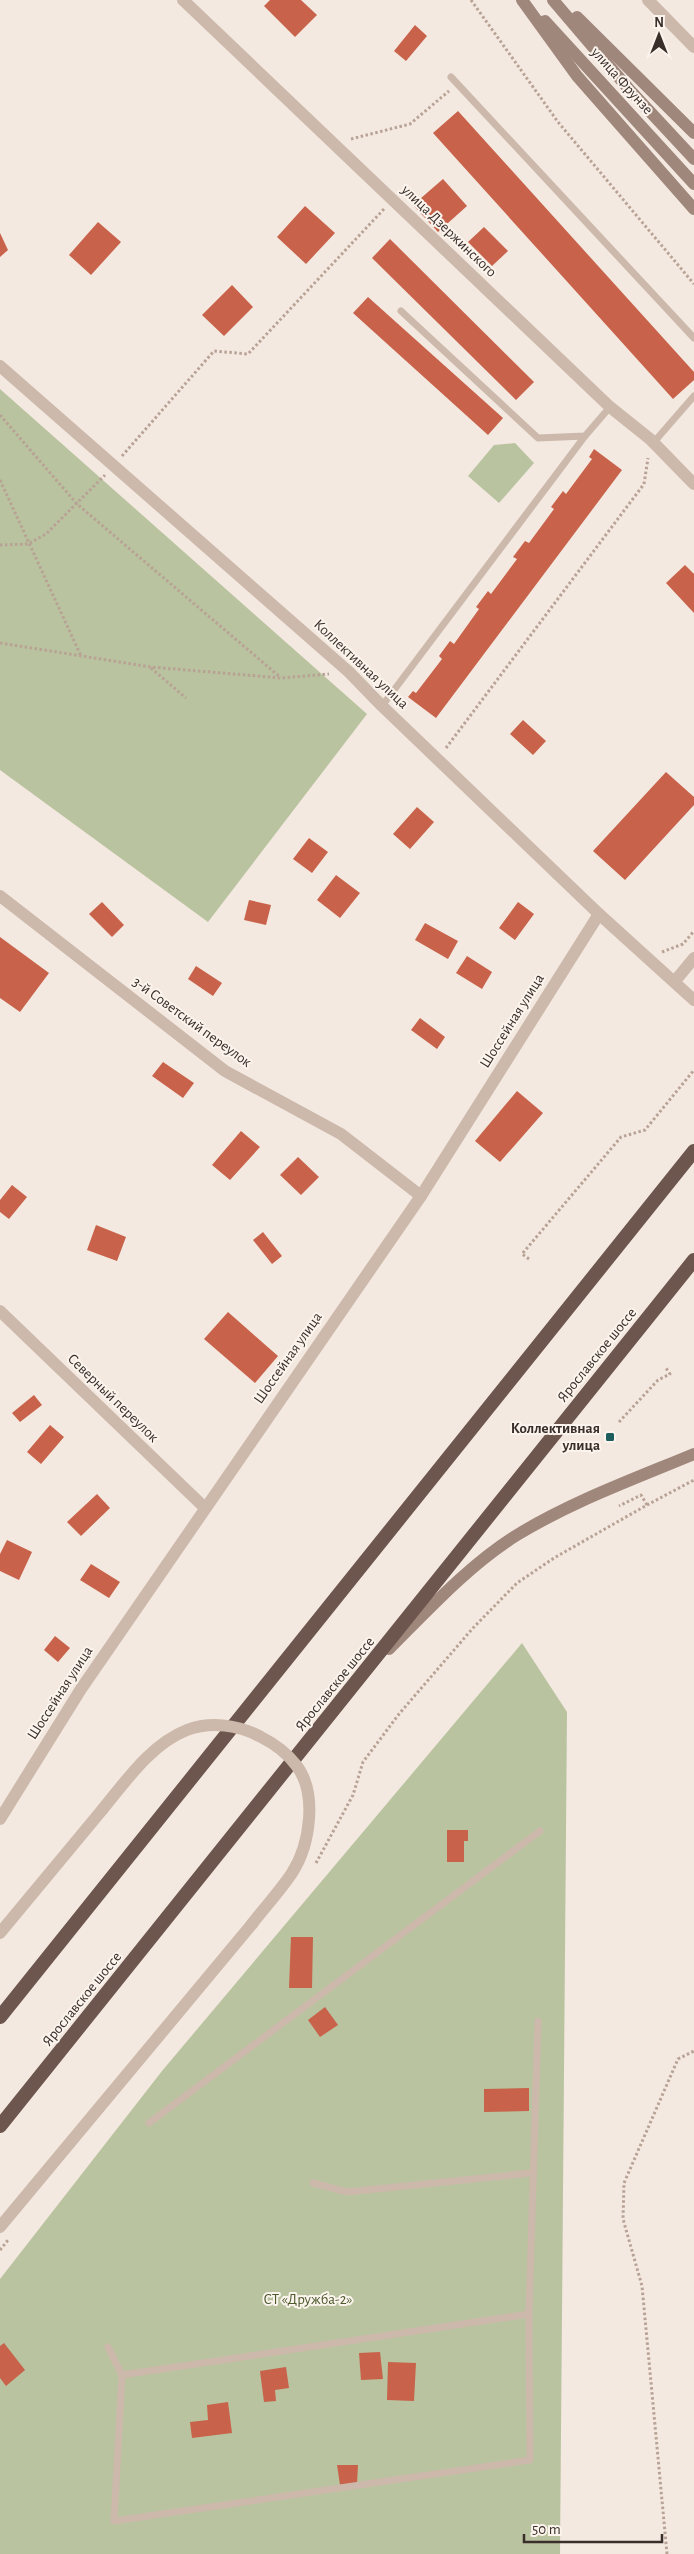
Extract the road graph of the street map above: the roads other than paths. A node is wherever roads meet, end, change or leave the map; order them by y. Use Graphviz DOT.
graph roads {
  1 [pos="183,0"];
  2 [pos="522,0"];
  3 [pos="527,0"];
  4 [pos="553,0"];
  5 [pos="560,0"];
  6 [pos="648,0"];
  7 [pos="694,48"];
  8 [pos="451,77"];
  9 [pos="694,133"];
  10 [pos="694,159"];
  11 [pos="694,184"];
  12 [pos="694,209"];
  13 [pos="401,311"];
  14 [pos="694,338"];
  15 [pos="0,366"];
  16 [pos="694,396"];
  17 [pos="610,407"];
  18 [pos="585,436"];
  19 [pos="654,442"];
  20 [pos="694,484"];
  21 [pos="382,706"];
  22 [pos="0,896"];
  23 [pos="599,914"];
  24 [pos="694,958"];
  25 [pos="675,981"];
  26 [pos="693,998"];
  27 [pos="693,1151"];
  28 [pos="420,1196"];
  29 [pos="694,1260"];
  30 [pos="0,1311"];
  31 [pos="694,1454"];
  32 [pos="204,1507"];
  33 [pos="367,1670"];
  34 [pos="0,1818"];
  35 [pos="540,1831"];
  36 [pos="0,1933"];
  37 [pos="0,2017"];
  38 [pos="538,2021"];
  39 [pos="149,2123"];
  40 [pos="0,2126"];
  41 [pos="532,2173"];
  42 [pos="312,2183"];
  43 [pos="0,2227"];
  44 [pos="529,2314"];
  45 [pos="108,2347"];
  46 [pos="122,2375"];
  1 -- 17 [label="street, улица Дзержинского"];
  2 -- 12 [label="main road"];
  3 -- 11 [label="main road, улица Фрунзе"];
  4 -- 10 [label="main road, улица Фрунзе"];
  5 -- 9 [label="main road"];
  6 -- 7 [label="street"];
  8 -- 14 [label="lane"];
  13 -- 18 [label="lane"];
  15 -- 21 [label="street, Коллективная улица"];
  16 -- 19 [label="lane"];
  17 -- 18 [label="lane"];
  17 -- 19 [label="street, улица Дзержинского"];
  18 -- 21 [label="lane"];
  19 -- 20 [label="street, улица Дзержинского"];
  21 -- 23 [label="street, Коллективная улица"];
  22 -- 28 [label="street, 3-й Советский переулок"];
  23 -- 25 [label="street, Коллективная улица"];
  23 -- 28 [label="street, Шоссейная улица"];
  24 -- 25 [label="street"];
  25 -- 26 [label="street, Коллективная улица"];
  27 -- 37 [label="highway"];
  28 -- 32 [label="street, Шоссейная улица"];
  29 -- 33 [label="highway, Ярославское шоссе"];
  30 -- 32 [label="street, Северный переулок"];
  31 -- 33 [label="main road"];
  32 -- 34 [label="street, Шоссейная улица"];
  33 -- 40 [label="highway, Ярославское шоссе"];
  35 -- 39 [label="lane"];
  36 -- 43 [label="street, bridge"];
  38 -- 41 [label="lane"];
  41 -- 42 [label="lane"];
  41 -- 44 [label="lane"];
  44 -- 46 [label="lane"];
  44 -- 46 [label="lane"];
  45 -- 46 [label="lane"];
}
